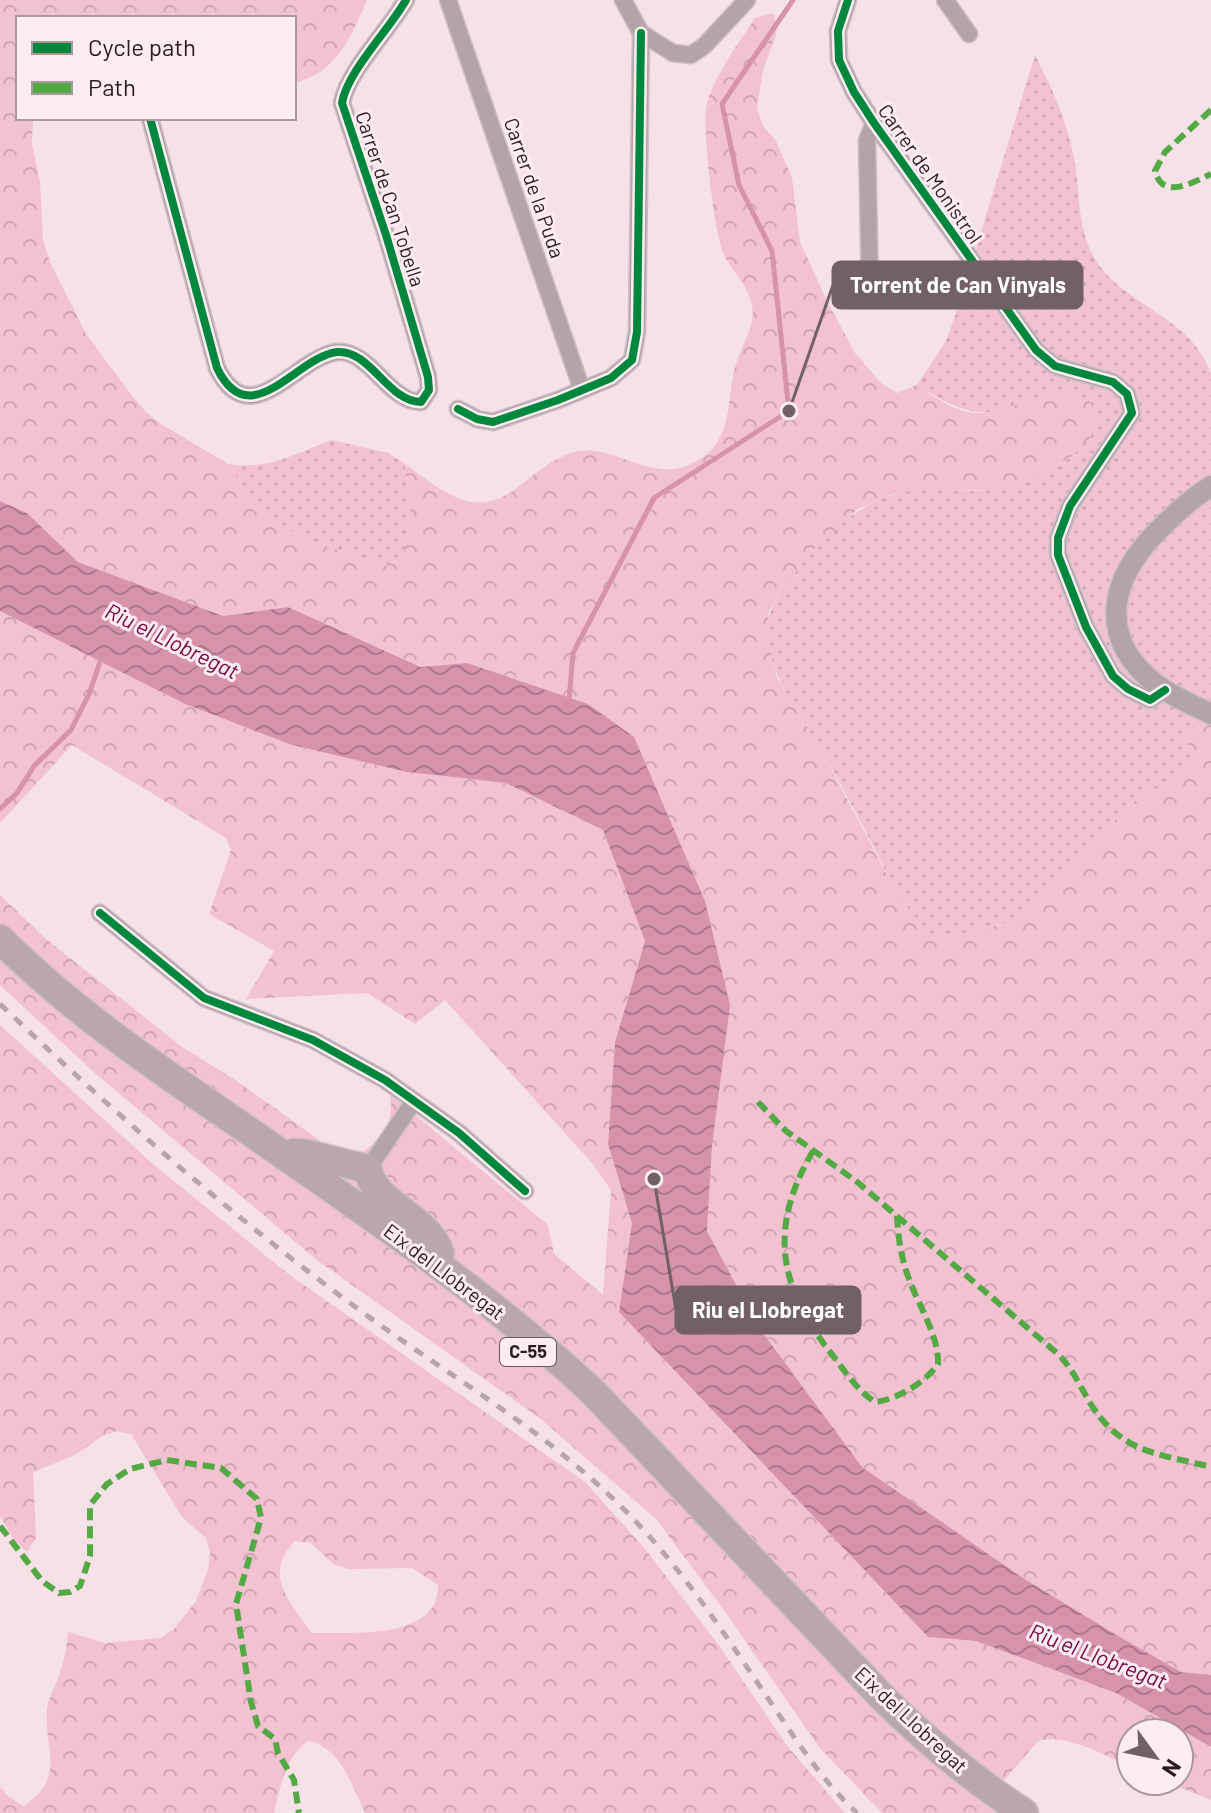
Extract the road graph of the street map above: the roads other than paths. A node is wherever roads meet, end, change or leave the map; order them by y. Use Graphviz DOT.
graph roads {
  1 [pos="406,0"];
  2 [pos="448,0"];
  3 [pos="747,0"];
  4 [pos="848,0"];
  5 [pos="945,0"];
  6 [pos="628,3"];
  7 [pos="641,33"];
  8 [pos="969,34"];
  9 [pos="151,120"];
  10 [pos="874,123"];
  11 [pos="870,294"];
  12 [pos="582,390"];
  13 [pos="458,409"];
  14 [pos="1211,486"];
  15 [pos="1165,690"];
  16 [pos="1211,714"];
  17 [pos="100,913"];
  18 [pos="0,939"];
  19 [pos="0,959"];
  20 [pos="414,1101"];
  21 [pos="286,1157"];
  22 [pos="368,1169"];
  23 [pos="525,1191"];
  24 [pos="434,1262"];
  25 [pos="998,1813"];
  26 [pos="1024,1813"];
  1 -- 9 [label="street, Carrer de Can Tobella"];
  2 -- 12 [label="street, Carrer de la Puda"];
  3 -- 7 [label="street"];
  4 -- 10 [label="street, Carrer de Monistrol"];
  5 -- 8 [label="street"];
  6 -- 7 [label="street"];
  7 -- 12 [label="street"];
  10 -- 11 [label="street"];
  10 -- 15 [label="street, Carrer de Monistrol"];
  12 -- 13 [label="street"];
  14 -- 15 [label="street"];
  15 -- 16 [label="street"];
  17 -- 20 [label="street"];
  18 -- 21 [label="highway, Eix del Llobregat / C-55"];
  19 -- 25 [label="highway, Eix del Llobregat / C-55"];
  20 -- 22 [label="street"];
  20 -- 23 [label="street"];
  21 -- 22 [label="highway"];
  21 -- 24 [label="highway, Eix del Llobregat / C-55"];
  22 -- 24 [label="highway"];
  24 -- 26 [label="highway, Eix del Llobregat / C-55"];
}
